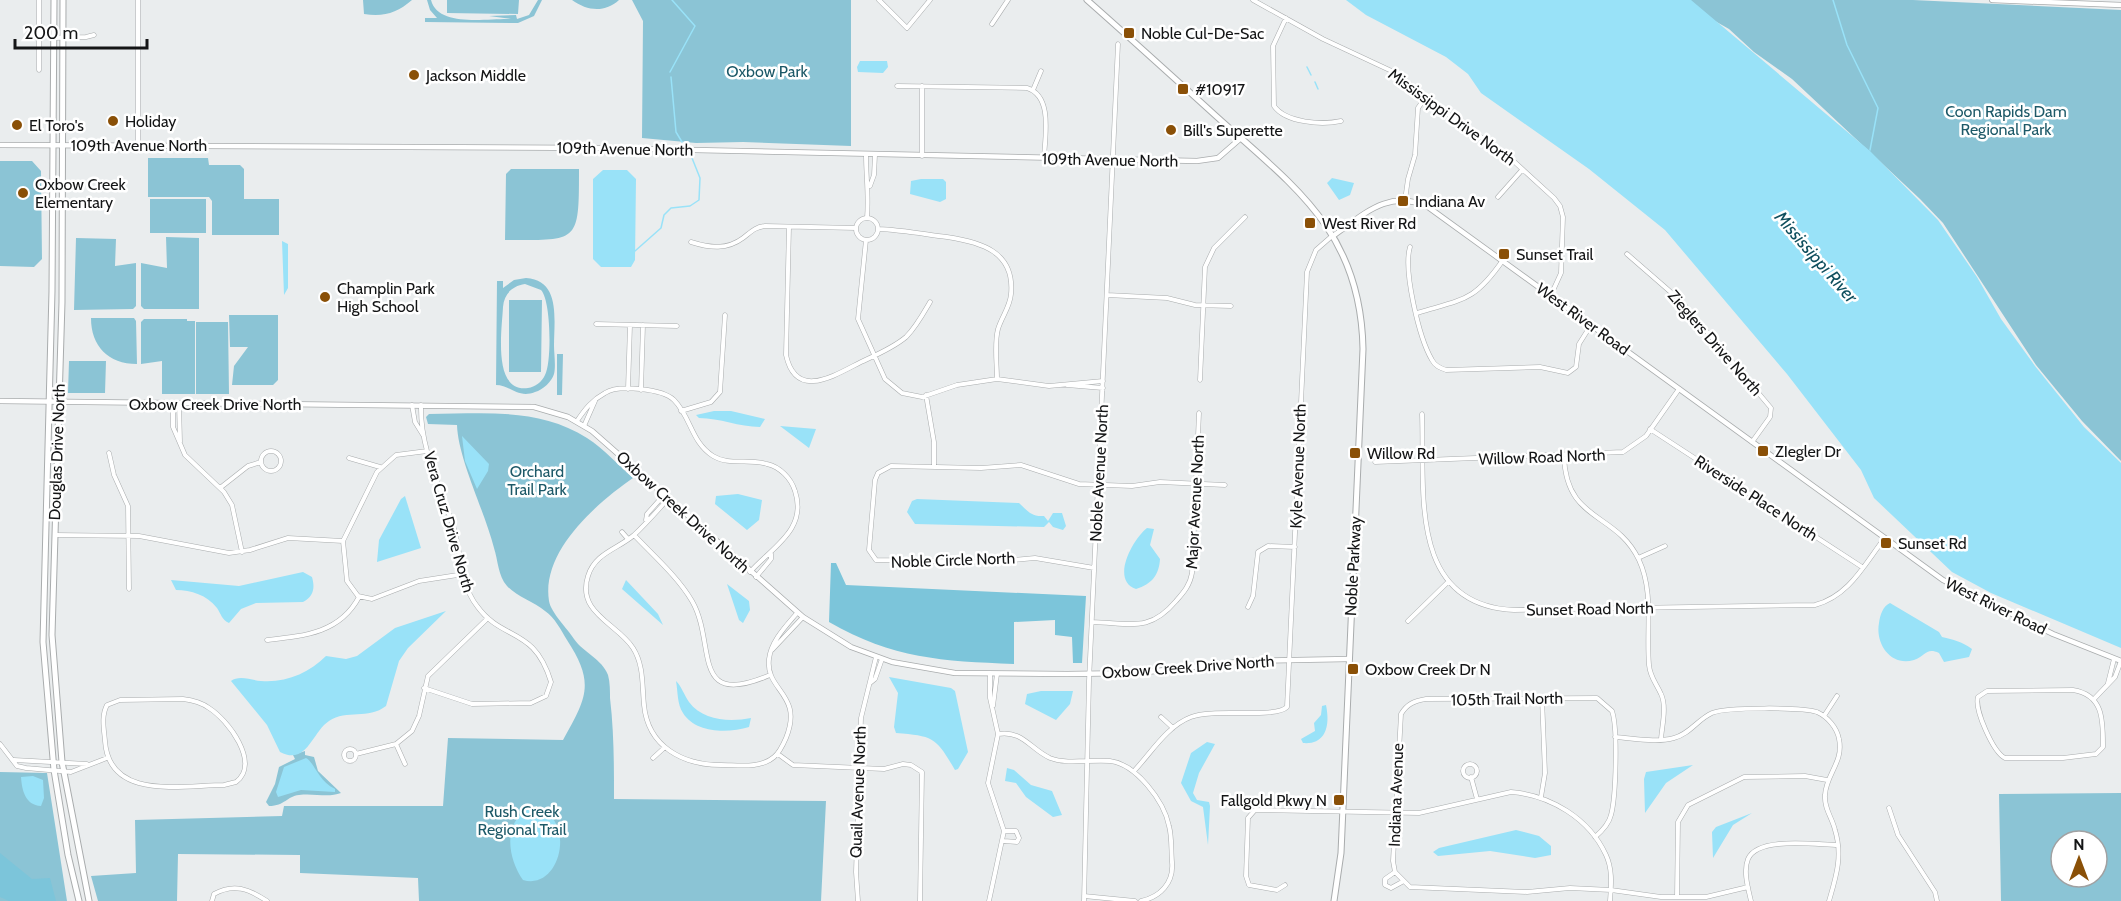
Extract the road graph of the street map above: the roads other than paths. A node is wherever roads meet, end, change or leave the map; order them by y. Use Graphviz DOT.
graph roads {
  1 [pos="39,0"];
  2 [pos="54,0"];
  3 [pos="63,0"];
  4 [pos="138,0"];
  5 [pos="879,0"];
  6 [pos="930,0"];
  7 [pos="1008,0"];
  8 [pos="1087,0"];
  9 [pos="1253,0"];
  10 [pos="1992,0"];
  11 [pos="2016,1"];
  12 [pos="2121,5"];
  13 [pos="1286,18"];
  14 [pos="992,24"];
  15 [pos="94,34"];
  16 [pos="54,38"];
  17 [pos="64,38"];
  18 [pos="1118,44"];
  19 [pos="39,70"];
  20 [pos="1041,71"];
  21 [pos="897,86"];
  22 [pos="922,86"];
  23 [pos="1033,90"];
  24 [pos="1425,98"];
  25 [pos="1341,121"];
  26 [pos="1241,138"];
  27 [pos="0,145"];
  28 [pos="52,145"];
  29 [pos="63,145"];
  30 [pos="138,145"];
  31 [pos="866,155"];
  32 [pos="875,155"];
  33 [pos="922,156"];
  34 [pos="1044,158"];
  35 [pos="1113,160"];
  36 [pos="1522,170"];
  37 [pos="869,187"];
  38 [pos="1498,197"];
  39 [pos="1405,200"];
  40 [pos="1245,217"];
  41 [pos="867,218"];
  42 [pos="789,227"];
  43 [pos="856,228"];
  44 [pos="878,229"];
  45 [pos="1333,236"];
  46 [pos="866,240"];
  47 [pos="692,242"];
  48 [pos="1410,247"];
  49 [pos="1627,254"];
  50 [pos="1503,260"];
  51 [pos="1107,295"];
  52 [pos="1551,295"];
  53 [pos="930,302"];
  54 [pos="1203,305"];
  55 [pos="1231,306"];
  56 [pos="1417,313"];
  57 [pos="725,315"];
  58 [pos="596,324"];
  59 [pos="630,325"];
  60 [pos="1591,325"];
  61 [pos="643,326"];
  62 [pos="678,326"];
  63 [pos="874,356"];
  64 [pos="998,379"];
  65 [pos="1200,380"];
  66 [pos="1103,381"];
  67 [pos="1066,385"];
  68 [pos="1103,388"];
  69 [pos="628,389"];
  70 [pos="1678,389"];
  71 [pos="641,390"];
  72 [pos="926,396"];
  73 [pos="0,401"];
  74 [pos="595,401"];
  75 [pos="49,403"];
  76 [pos="58,403"];
  77 [pos="173,404"];
  78 [pos="179,404"];
  79 [pos="412,405"];
  80 [pos="422,405"];
  81 [pos="681,411"];
  82 [pos="1199,413"];
  83 [pos="1422,414"];
  84 [pos="577,422"];
  85 [pos="584,426"];
  86 [pos="1650,429"];
  87 [pos="424,436"];
  88 [pos="1752,442"];
  89 [pos="180,443"];
  90 [pos="428,452"];
  91 [pos="109,453"];
  92 [pos="1564,456"];
  93 [pos="349,458"];
  94 [pos="1424,461"];
  95 [pos="261,462"];
  96 [pos="1376,462"];
  97 [pos="380,467"];
  98 [pos="934,467"];
  99 [pos="1098,484"];
  100 [pos="1196,484"];
  101 [pos="1225,485"];
  102 [pos="220,488"];
  103 [pos="666,497"];
  104 [pos="622,532"];
  105 [pos="55,535"];
  106 [pos="634,535"];
  107 [pos="128,536"];
  108 [pos="1884,538"];
  109 [pos="628,539"];
  110 [pos="343,541"];
  111 [pos="1665,546"];
  112 [pos="1295,547"];
  113 [pos="242,552"];
  114 [pos="771,554"];
  115 [pos="1638,558"];
  116 [pos="1862,567"];
  117 [pos="1094,568"];
  118 [pos="750,572"];
  119 [pos="464,574"];
  120 [pos="756,577"];
  121 [pos="1448,582"];
  122 [pos="129,589"];
  123 [pos="359,597"];
  124 [pos="1248,607"];
  125 [pos="1647,609"];
  126 [pos="797,613"];
  127 [pos="802,617"];
  128 [pos="488,618"];
  129 [pos="1408,621"];
  130 [pos="1092,622"];
  131 [pos="267,640"];
  132 [pos="772,651"];
  133 [pos="879,658"];
  134 [pos="2114,658"];
  135 [pos="1349,659"];
  136 [pos="1289,660"];
  137 [pos="2121,661"];
  138 [pos="990,674"];
  139 [pos="997,674"];
  140 [pos="1089,674"];
  141 [pos="770,675"];
  142 [pos="2108,684"];
  143 [pos="424,688"];
  144 [pos="1837,696"];
  145 [pos="1542,698"];
  146 [pos="2094,699"];
  147 [pos="992,707"];
  148 [pos="1406,707"];
  149 [pos="1824,716"];
  150 [pos="1161,717"];
  151 [pos="1173,728"];
  152 [pos="998,734"];
  153 [pos="1615,737"];
  154 [pos="1661,739"];
  155 [pos="0,744"];
  156 [pos="396,744"];
  157 [pos="664,747"];
  158 [pos="356,754"];
  159 [pos="778,754"];
  160 [pos="107,758"];
  161 [pos="653,758"];
  162 [pos="11,759"];
  163 [pos="1088,760"];
  164 [pos="53,762"];
  165 [pos="62,762"];
  166 [pos="405,764"];
  167 [pos="88,765"];
  168 [pos="860,769"];
  169 [pos="54,770"];
  170 [pos="63,771"];
  171 [pos="1134,771"];
  172 [pos="1472,777"];
  173 [pos="1828,781"];
  174 [pos="1540,797"];
  175 [pos="1477,799"];
  176 [pos="1889,808"];
  177 [pos="1343,812"];
  178 [pos="1394,814"];
  179 [pos="1004,831"];
  180 [pos="1595,837"];
  181 [pos="1004,842"];
  182 [pos="1838,845"];
  183 [pos="1395,872"];
  184 [pos="1402,882"];
  185 [pos="1286,885"];
  186 [pos="1748,887"];
  187 [pos="1611,890"];
  188 [pos="1677,897"];
  189 [pos="1084,899"];
  190 [pos="79,901"];
  191 [pos="89,901"];
  192 [pos="212,901"];
  193 [pos="267,901"];
  194 [pos="858,901"];
  195 [pos="920,901"];
  196 [pos="989,901"];
  197 [pos="1135,901"];
  198 [pos="1141,901"];
  199 [pos="1334,901"];
  200 [pos="1610,901"];
  201 [pos="1750,901"];
  202 [pos="1829,901"];
  203 [pos="1937,901"];
  1 -- 19 [label="street"];
  2 -- 16 [label="main road, Douglas Drive North"];
  3 -- 17 [label="main road, Douglas Drive North"];
  4 -- 30 [label="street"];
  5 -- 6 [label="street"];
  7 -- 14 [label="street"];
  8 -- 26 [label="main road"];
  9 -- 13 [label="street, Mississippi Drive North"];
  10 -- 11 [label="street"];
  11 -- 12 [label="street"];
  13 -- 24 [label="street, Mississippi Drive North"];
  13 -- 25 [label="street"];
  15 -- 17 [label="street"];
  16 -- 17 [label="street"];
  16 -- 28 [label="main road, Douglas Drive North"];
  17 -- 29 [label="main road, Douglas Drive North"];
  18 -- 35 [label="street, Noble Avenue North"];
  20 -- 23 [label="street"];
  21 -- 22 [label="street"];
  22 -- 23 [label="street"];
  22 -- 33 [label="street"];
  23 -- 34 [label="street"];
  24 -- 36 [label="street, Mississippi Drive North"];
  24 -- 39 [label="street"];
  26 -- 35 [label="street, 109th Avenue North"];
  26 -- 45 [label="main road"];
  27 -- 28 [label="street, 109th Avenue North"];
  28 -- 29 [label="street, 109th Avenue North"];
  28 -- 75 [label="main road, Douglas Drive North"];
  29 -- 30 [label="street, 109th Avenue North"];
  29 -- 76 [label="main road, Douglas Drive North"];
  30 -- 31 [label="street, 109th Avenue North"];
  31 -- 32 [label="street, 109th Avenue North"];
  31 -- 37 [label="street"];
  32 -- 33 [label="street, 109th Avenue North"];
  32 -- 37 [label="street"];
  33 -- 34 [label="street, 109th Avenue North"];
  34 -- 35 [label="street, 109th Avenue North"];
  35 -- 51 [label="street, Noble Avenue North"];
  36 -- 38 [label="street, Mississippi Drive North"];
  36 -- 52 [label="street, Mississippi Drive North"];
  37 -- 41 [label="street"];
  39 -- 45 [label="street"];
  39 -- 50 [label="street, West River Road"];
  40 -- 54 [label="street"];
  41 -- 43 [label="street"];
  41 -- 44 [label="street"];
  42 -- 43 [label="street"];
  42 -- 47 [label="street"];
  42 -- 63 [label="street"];
  43 -- 46 [label="street"];
  44 -- 46 [label="street"];
  44 -- 64 [label="street"];
  45 -- 112 [label="street, Kyle Avenue North"];
  45 -- 135 [label="main road, Noble Parkway"];
  46 -- 63 [label="street"];
  48 -- 56 [label="street"];
  49 -- 88 [label="street, Zieglers Drive North"];
  50 -- 52 [label="street, West River Road"];
  50 -- 56 [label="street"];
  51 -- 54 [label="street"];
  51 -- 66 [label="street, Noble Avenue North"];
  52 -- 60 [label="street, West River Road"];
  53 -- 63 [label="street"];
  54 -- 55 [label="street"];
  54 -- 65 [label="street"];
  56 -- 60 [label="street"];
  57 -- 81 [label="street"];
  58 -- 59 [label="street"];
  59 -- 61 [label="street"];
  59 -- 69 [label="street"];
  60 -- 70 [label="street, West River Road"];
  61 -- 62 [label="street"];
  61 -- 71 [label="street"];
  63 -- 72 [label="street"];
  64 -- 67 [label="street"];
  64 -- 72 [label="street"];
  66 -- 67 [label="street"];
  66 -- 68 [label="street, Noble Avenue North"];
  67 -- 68 [label="street"];
  68 -- 99 [label="street, Noble Avenue North"];
  69 -- 71 [label="street"];
  69 -- 74 [label="street"];
  70 -- 86 [label="street, Willow Road North"];
  70 -- 88 [label="street, West River Road"];
  71 -- 81 [label="street"];
  72 -- 98 [label="street"];
  73 -- 75 [label="street, Oxbow Creek Drive North"];
  74 -- 84 [label="street"];
  74 -- 85 [label="street"];
  75 -- 76 [label="street, Oxbow Creek Drive North"];
  75 -- 164 [label="main road, Douglas Drive North"];
  76 -- 77 [label="street, Oxbow Creek Drive North"];
  76 -- 105 [label="main road, Douglas Drive North"];
  77 -- 78 [label="street, Oxbow Creek Drive North"];
  77 -- 89 [label="street"];
  78 -- 79 [label="street, Oxbow Creek Drive North"];
  78 -- 89 [label="street"];
  79 -- 80 [label="street, Oxbow Creek Drive North"];
  79 -- 87 [label="street, Vera Cruz Drive North"];
  80 -- 84 [label="street, Oxbow Creek Drive North"];
  80 -- 87 [label="street, Vera Cruz Drive North"];
  81 -- 114 [label="street"];
  82 -- 100 [label="street, Major Avenue North"];
  83 -- 94 [label="street, Sunset Road North"];
  84 -- 85 [label="street, Oxbow Creek Drive North"];
  85 -- 103 [label="street, Oxbow Creek Drive North"];
  86 -- 92 [label="street, Willow Road North"];
  86 -- 116 [label="street, Riverside Place North"];
  87 -- 90 [label="street, Vera Cruz Drive North"];
  88 -- 108 [label="street, West River Road"];
  89 -- 102 [label="street"];
  90 -- 97 [label="street"];
  90 -- 119 [label="street, Vera Cruz Drive North"];
  91 -- 107 [label="street"];
  92 -- 94 [label="street, Willow Road North"];
  92 -- 115 [label="street"];
  93 -- 97 [label="street"];
  94 -- 96 [label="street, Willow Road North"];
  94 -- 121 [label="street, Sunset Road North"];
  95 -- 95 [label="street"];
  95 -- 102 [label="street"];
  97 -- 110 [label="street"];
  98 -- 99 [label="street, Noble Circle North"];
  98 -- 117 [label="street, Noble Circle North"];
  99 -- 100 [label="street, Noble Circle North"];
  99 -- 117 [label="street, Noble Avenue North"];
  100 -- 101 [label="street, Noble Circle North"];
  100 -- 130 [label="street, Major Avenue North"];
  102 -- 113 [label="street"];
  103 -- 106 [label="street"];
  103 -- 118 [label="street, Oxbow Creek Drive North"];
  104 -- 109 [label="street"];
  105 -- 107 [label="street"];
  105 -- 165 [label="main road, Douglas Drive North"];
  106 -- 109 [label="street"];
  106 -- 141 [label="street"];
  107 -- 113 [label="street"];
  107 -- 122 [label="street"];
  108 -- 116 [label="street, Sunset Road North"];
  108 -- 134 [label="street, West River Road"];
  109 -- 157 [label="street"];
  110 -- 113 [label="street"];
  110 -- 123 [label="street"];
  111 -- 115 [label="street"];
  112 -- 124 [label="street"];
  112 -- 136 [label="street, Kyle Avenue North"];
  114 -- 118 [label="street"];
  114 -- 120 [label="street"];
  115 -- 125 [label="street"];
  116 -- 125 [label="street, Sunset Road North"];
  117 -- 130 [label="street, Noble Avenue North"];
  118 -- 120 [label="street, Oxbow Creek Drive North"];
  119 -- 123 [label="street"];
  119 -- 128 [label="street, Vera Cruz Drive North"];
  120 -- 126 [label="street, Oxbow Creek Drive North"];
  121 -- 125 [label="street, Sunset Road North"];
  121 -- 129 [label="street"];
  123 -- 131 [label="street"];
  125 -- 154 [label="street"];
  126 -- 127 [label="street, Oxbow Creek Drive North"];
  126 -- 132 [label="street"];
  127 -- 132 [label="street"];
  127 -- 133 [label="street, Oxbow Creek Drive North"];
  128 -- 143 [label="street"];
  128 -- 143 [label="street, Vera Cruz Drive North"];
  130 -- 140 [label="street, Noble Avenue North"];
  132 -- 141 [label="street"];
  133 -- 138 [label="street, Oxbow Creek Drive North"];
  133 -- 168 [label="street, Quail Avenue North"];
  134 -- 137 [label="street, West River Road"];
  134 -- 142 [label="street"];
  135 -- 136 [label="street, Oxbow Creek Drive North"];
  135 -- 177 [label="main road, Noble Parkway"];
  136 -- 140 [label="street, Oxbow Creek Drive North"];
  136 -- 151 [label="street, Kyle Avenue North"];
  137 -- 142 [label="street"];
  138 -- 139 [label="street, Oxbow Creek Drive North"];
  138 -- 147 [label="street"];
  139 -- 140 [label="street, Oxbow Creek Drive North"];
  139 -- 147 [label="street"];
  140 -- 163 [label="street, Noble Avenue North"];
  141 -- 159 [label="street"];
  142 -- 146 [label="street"];
  143 -- 156 [label="street"];
  144 -- 149 [label="street"];
  145 -- 148 [label="street, 105th Trail North"];
  145 -- 153 [label="street, 105th Trail North"];
  145 -- 174 [label="street"];
  146 -- 146 [label="street"];
  147 -- 152 [label="street"];
  148 -- 178 [label="street, Indiana Avenue"];
  149 -- 154 [label="street"];
  149 -- 173 [label="street"];
  150 -- 151 [label="street"];
  151 -- 171 [label="street"];
  152 -- 163 [label="street"];
  152 -- 179 [label="street"];
  153 -- 154 [label="street"];
  153 -- 180 [label="street"];
  155 -- 162 [label="street"];
  156 -- 158 [label="street"];
  156 -- 166 [label="street"];
  157 -- 159 [label="street"];
  157 -- 161 [label="street"];
  159 -- 168 [label="street"];
  160 -- 160 [label="street"];
  160 -- 167 [label="street"];
  162 -- 164 [label="street"];
  162 -- 169 [label="street"];
  163 -- 171 [label="street"];
  163 -- 189 [label="street, Noble Avenue North"];
  164 -- 165 [label="street"];
  164 -- 169 [label="main road, Douglas Drive North"];
  165 -- 167 [label="street"];
  165 -- 170 [label="main road, Douglas Drive North"];
  167 -- 170 [label="street"];
  168 -- 194 [label="street, Quail Avenue North"];
  168 -- 195 [label="street"];
  169 -- 170 [label="street"];
  169 -- 190 [label="main road, Douglas Drive North"];
  170 -- 191 [label="main road, Douglas Drive North"];
  171 -- 198 [label="street"];
  172 -- 175 [label="street"];
  173 -- 182 [label="street"];
  173 -- 188 [label="street"];
  174 -- 175 [label="street"];
  174 -- 180 [label="street"];
  175 -- 178 [label="street"];
  176 -- 203 [label="street"];
  177 -- 178 [label="street"];
  177 -- 185 [label="street"];
  177 -- 199 [label="main road, Noble Parkway"];
  178 -- 183 [label="street, Indiana Avenue"];
  179 -- 181 [label="street"];
  179 -- 181 [label="street"];
  180 -- 187 [label="street"];
  181 -- 196 [label="street"];
  182 -- 186 [label="street"];
  182 -- 202 [label="street"];
  183 -- 184 [label="street"];
  183 -- 184 [label="street, Indiana Avenue"];
  184 -- 187 [label="street"];
  186 -- 188 [label="street"];
  186 -- 201 [label="street"];
  187 -- 188 [label="street"];
  187 -- 200 [label="street"];
  189 -- 197 [label="street"];
  192 -- 193 [label="street"];
}
